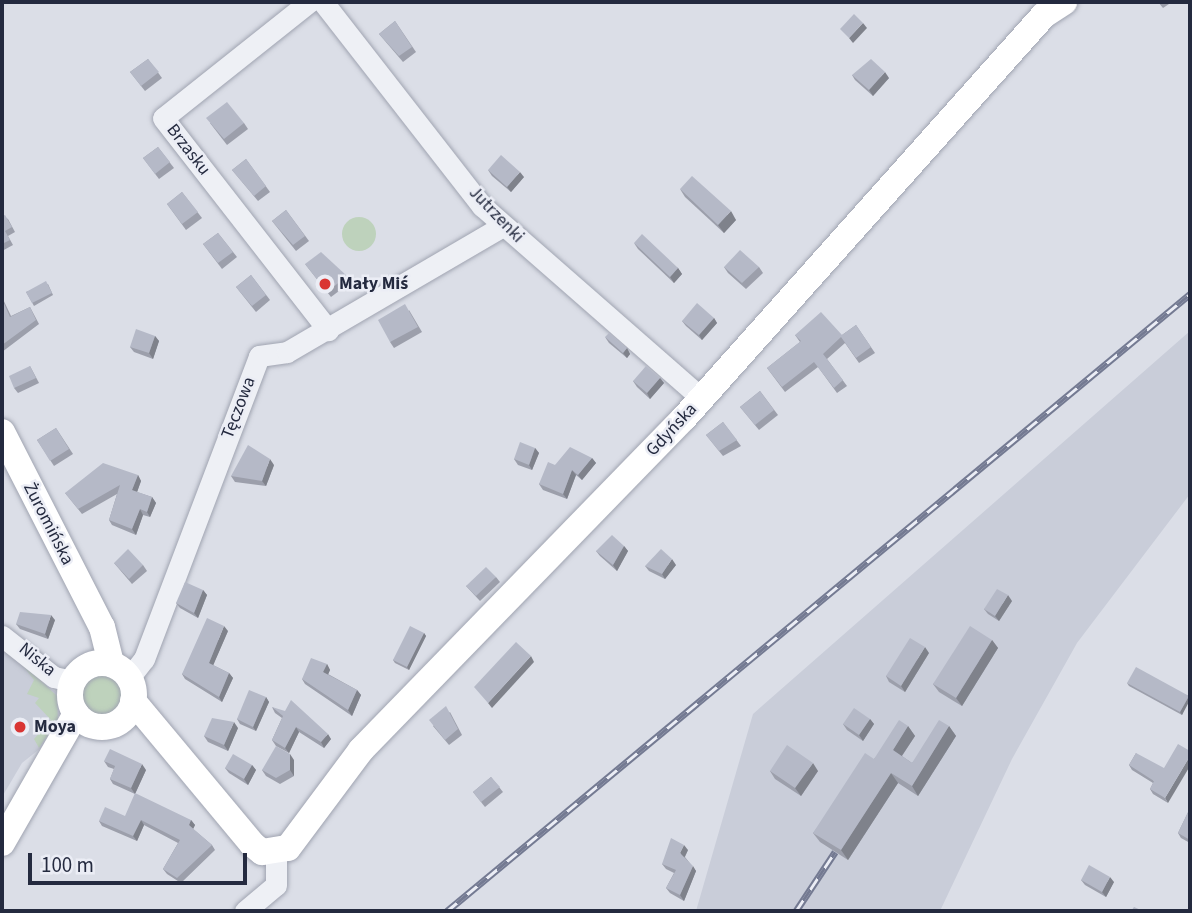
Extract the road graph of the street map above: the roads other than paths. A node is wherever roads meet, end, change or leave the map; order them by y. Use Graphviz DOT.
graph roads {
  1 [pos="309,2"];
  2 [pos="323,2"];
  3 [pos="1064,2"];
  4 [pos="503,226"];
  5 [pos="328,330"];
  6 [pos="701,398"];
  7 [pos="2,432"];
  8 [pos="2,636"];
  9 [pos="72,681"];
  10 [pos="119,685"];
  11 [pos="83,720"];
  12 [pos="2,843"];
  13 [pos="269,853"];
  14 [pos="245,911"];
  1 -- 5 [label="street, Brzasku"];
  2 -- 4 [label="street, Jutrzenki"];
  3 -- 6 [label="main road, Gdyńska"];
  4 -- 5 [label="street, Tęczowa"];
  4 -- 6 [label="street, Jutrzenki"];
  5 -- 10 [label="street, Tęczowa"];
  6 -- 13 [label="main road, Gdyńska"];
  7 -- 10 [label="main road, Żuromińska"];
  8 -- 9 [label="street, Niska"];
  9 -- 10 [label="main road"];
  9 -- 11 [label="main road"];
  10 -- 11 [label="main road"];
  10 -- 13 [label="main road, Żuromińska"];
  11 -- 12 [label="main road"];
  13 -- 14 [label="street"];
}
